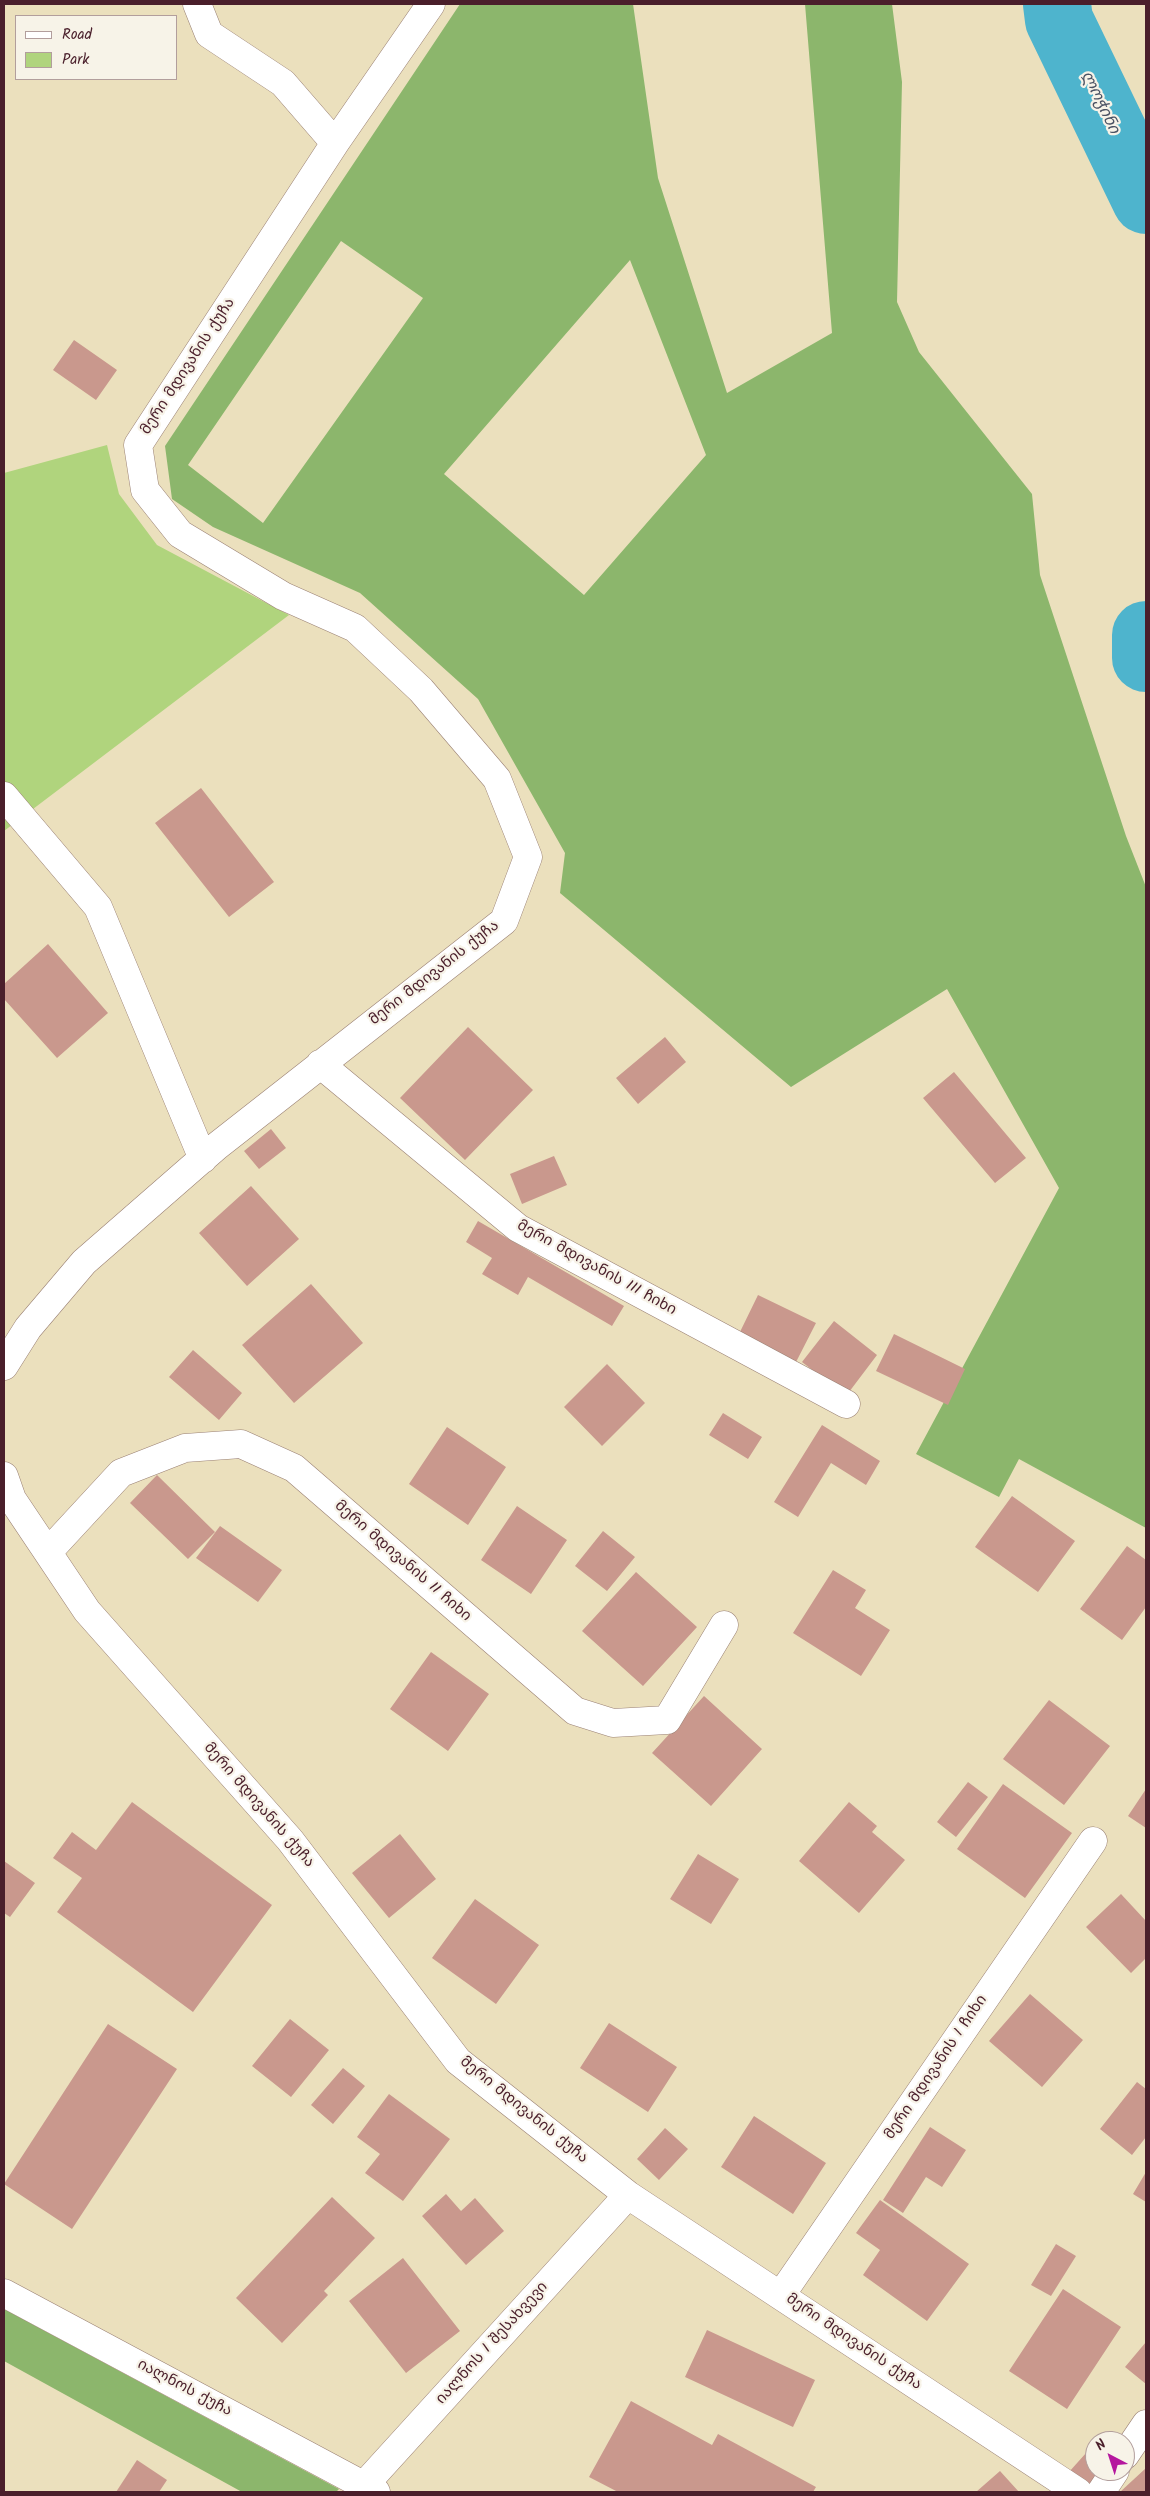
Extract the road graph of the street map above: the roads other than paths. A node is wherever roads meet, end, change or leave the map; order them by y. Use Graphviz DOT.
graph roads {
  1 [pos="197,4"];
  2 [pos="431,4"];
  3 [pos="335,143"];
  4 [pos="4,796"];
  5 [pos="320,1064"];
  6 [pos="203,1159"];
  7 [pos="4,1366"];
  8 [pos="846,1404"];
  9 [pos="4,1476"];
  10 [pos="48,1552"];
  11 [pos="724,1625"];
  12 [pos="1093,1841"];
  13 [pos="628,2195"];
  14 [pos="4,2293"];
  15 [pos="781,2296"];
  16 [pos="1146,2424"];
  17 [pos="1135,2441"];
  18 [pos="1108,2481"];
  19 [pos="366,2490"];
  20 [pos="1078,2492"];
  21 [pos="1100,2492"];
  1 -- 3 [label="street"];
  2 -- 3 [label="street, მერი მდივანის ქუჩა"];
  3 -- 5 [label="street, მერი მდივანის ქუჩა"];
  4 -- 6 [label="street"];
  5 -- 6 [label="street, მერი მდივანის ქუჩა"];
  5 -- 8 [label="street, მერი მდივანის III ჩიხი"];
  6 -- 7 [label="street, მერი მდივანის ქუჩა"];
  9 -- 10 [label="street, მერი მდივანის ქუჩა"];
  10 -- 11 [label="street, მერი მდივანის II ჩიხი"];
  10 -- 13 [label="street, მერი მდივანის ქუჩა"];
  12 -- 15 [label="street, მერი მდივანის I ჩიხი"];
  13 -- 15 [label="street, მერი მდივანის ქუჩა"];
  13 -- 19 [label="street, იალნოს I შესახვევი"];
  14 -- 19 [label="street, იალნოს ქუჩა"];
  15 -- 20 [label="street, მერი მდივანის ქუჩა"];
  16 -- 17 [label="street"];
  18 -- 21 [label="street"];
}
